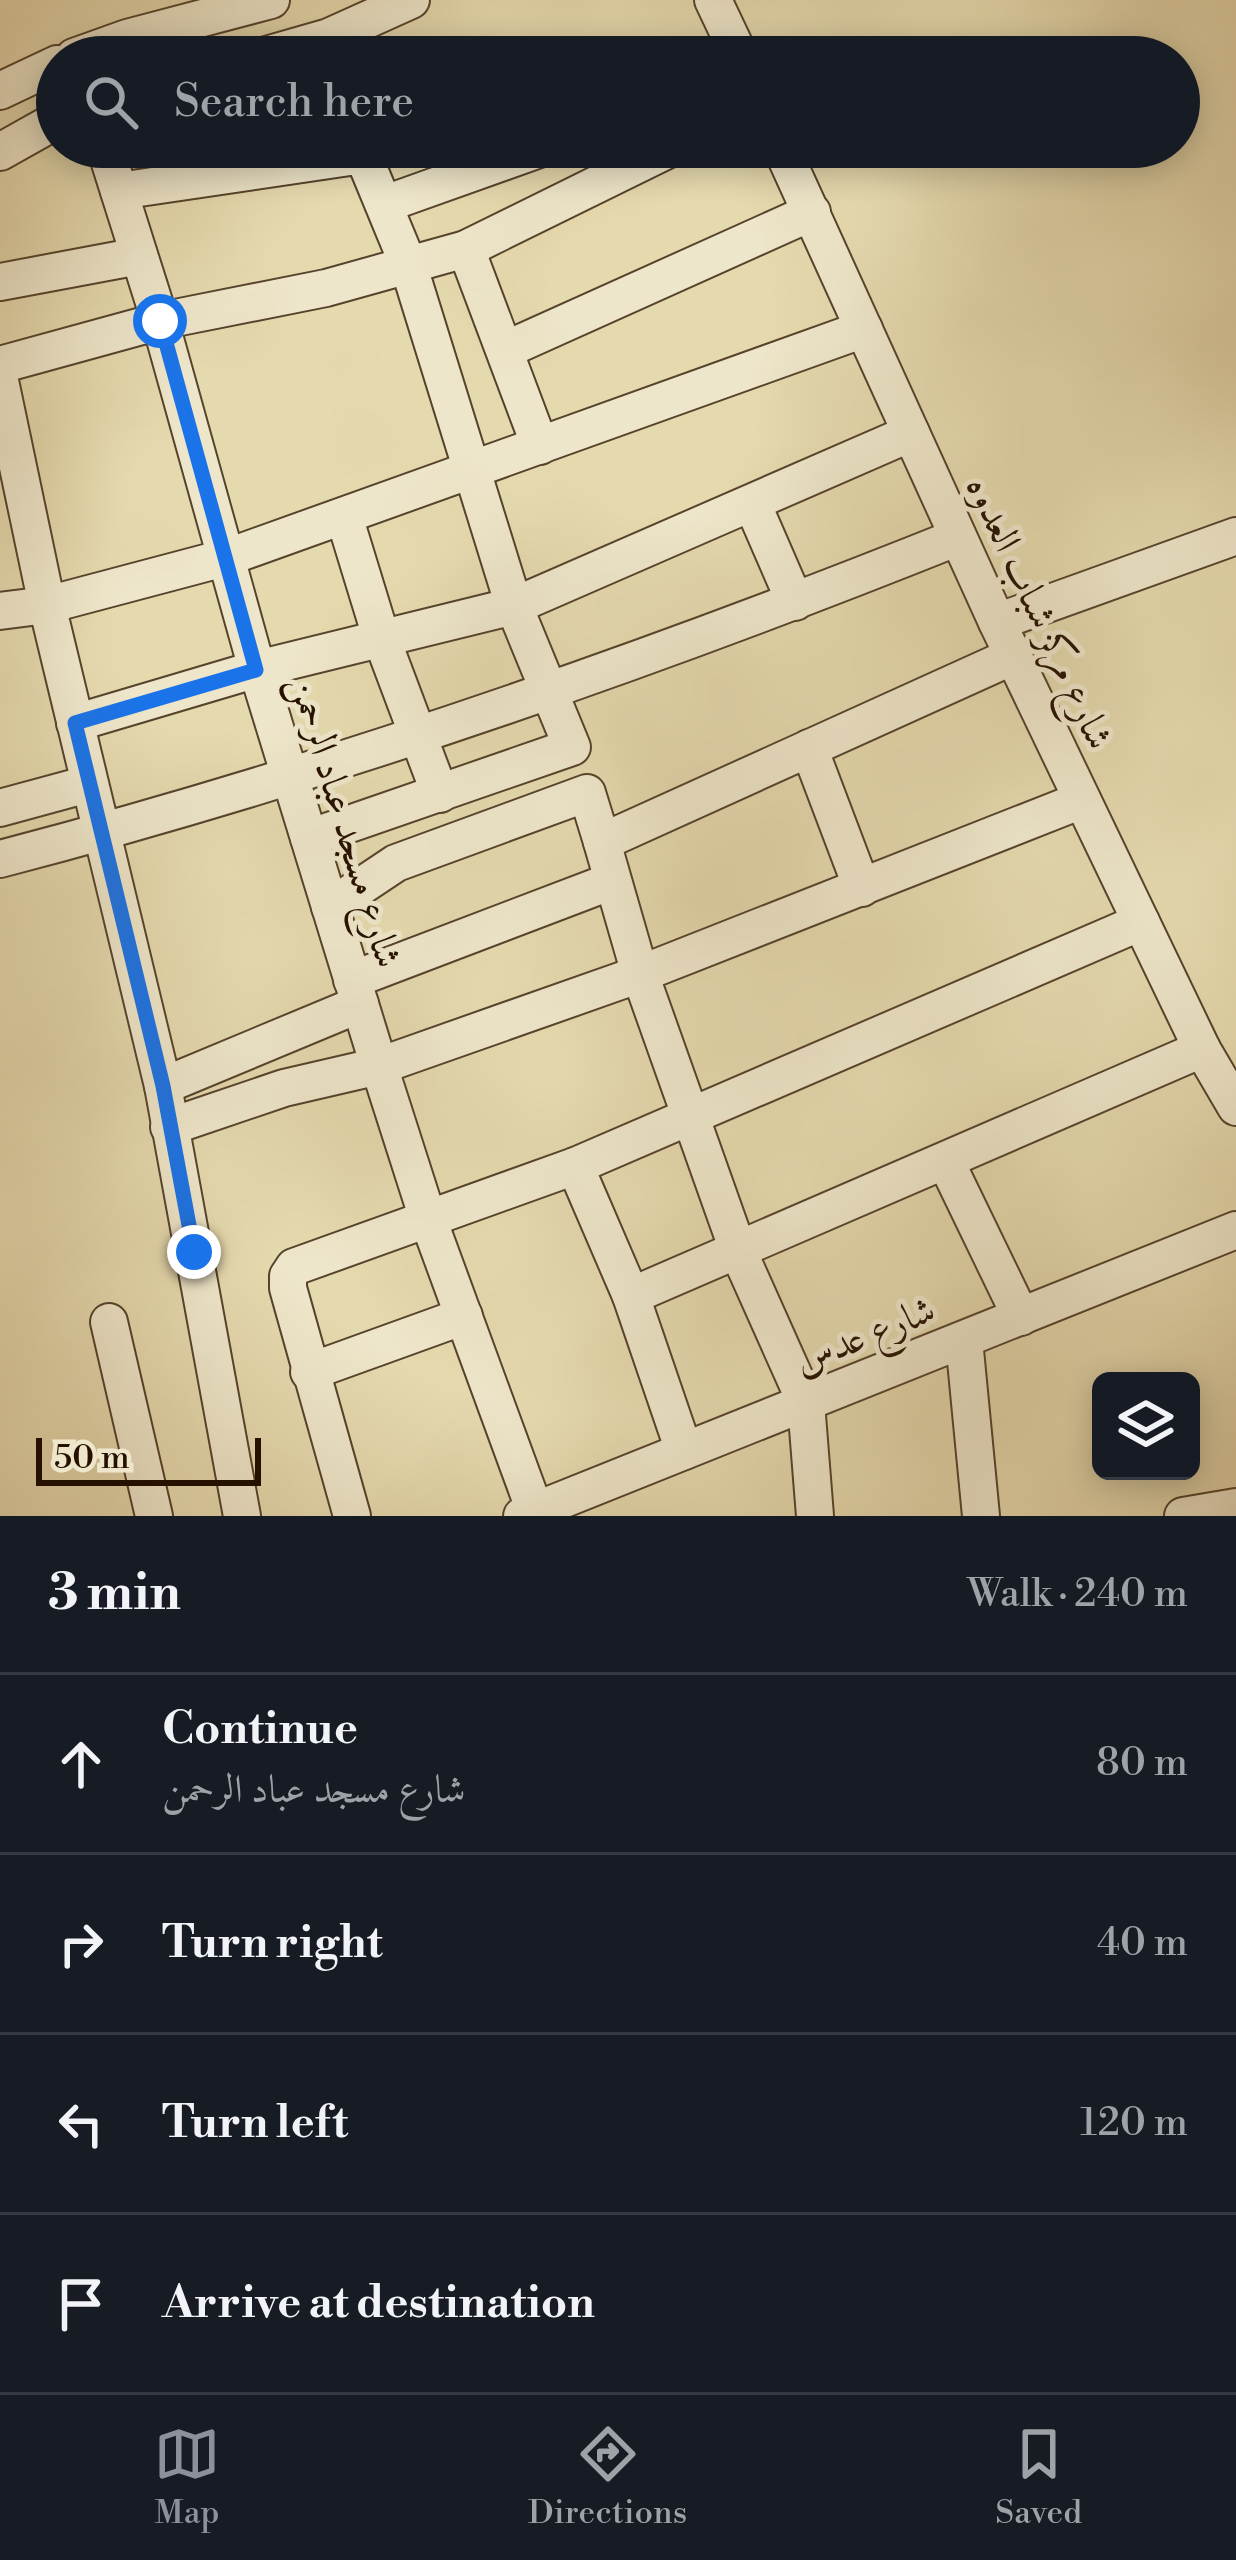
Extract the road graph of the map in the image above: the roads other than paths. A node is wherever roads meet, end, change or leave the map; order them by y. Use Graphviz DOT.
graph roads {
  1 [pos="271,0"];
  2 [pos="411,0"];
  3 [pos="713,0"];
  4 [pos="135,36"];
  5 [pos="338,36"];
  6 [pos="727,36"];
  7 [pos="36,74"];
  8 [pos="0,91"];
  9 [pos="36,132"];
  10 [pos="0,152"];
  11 [pos="112,168"];
  12 [pos="258,168"];
  13 [pos="369,168"];
  14 [pos="485,168"];
  15 [pos="630,168"];
  16 [pos="791,168"];
  17 [pos="119,191"];
  18 [pos="385,203"];
  19 [pos="812,212"];
  20 [pos="466,249"];
  21 [pos="140,256"];
  22 [pos="408,263"];
  23 [pos="0,283"];
  24 [pos="160,321"];
  25 [pos="864,329"];
  26 [pos="505,350"];
  27 [pos="0,365"];
  28 [pos="0,381"];
  29 [pos="911,433"];
  30 [pos="540,446"];
  31 [pos="470,470"];
  32 [pos="752,503"];
  33 [pos="344,516"];
  34 [pos="1236,536"];
  35 [pos="958,537"];
  36 [pos="227,557"];
  37 [pos="795,602"];
  38 [pos="47,604"];
  39 [pos="514,606"];
  40 [pos="0,611"];
  41 [pos="997,622"];
  42 [pos="381,637"];
  43 [pos="1013,656"];
  44 [pos="256,670"];
  45 [pos="548,689"];
  46 [pos="75,723"];
  47 [pos="421,735"];
  48 [pos="572,748"];
  49 [pos="809,748"];
  50 [pos="289,776"];
  51 [pos="88,784"];
  52 [pos="587,793"];
  53 [pos="440,794"];
  54 [pos="1082,800"];
  55 [pos="0,808"];
  56 [pos="101,833"];
  57 [pos="308,838"];
  58 [pos="602,842"];
  59 [pos="0,859"];
  60 [pos="612,881"];
  61 [pos="862,888"];
  62 [pos="330,907"];
  63 [pos="1141,922"];
  64 [pos="640,974"];
  65 [pos="356,992"];
  66 [pos="1202,1049"];
  67 [pos="379,1066"];
  68 [pos="163,1086"];
  69 [pos="1236,1107"];
  70 [pos="692,1118"];
  71 [pos="169,1127"];
  72 [pos="946,1162"];
  73 [pos="575,1166"];
  74 [pos="428,1220"];
  75 [pos="1236,1230"];
  76 [pos="739,1253"];
  77 [pos="631,1296"];
  78 [pos="464,1316"];
  79 [pos="1021,1317"];
  80 [pos="109,1322"];
  81 [pos="964,1340"];
  82 [pos="309,1372"];
  83 [pos="806,1403"];
  84 [pos="684,1451"];
  85 [pos="572,1506"];
  86 [pos="1236,1508"];
  87 [pos="528,1514"];
  88 [pos="154,1516"];
  89 [pos="242,1516"];
  90 [pos="352,1516"];
  91 [pos="815,1516"];
  92 [pos="981,1516"];
  93 [pos="1183,1516"];
  1 -- 4 [label="street"];
  2 -- 5 [label="street"];
  3 -- 6 [label="street"];
  7 -- 8 [label="street"];
  9 -- 10 [label="street"];
  11 -- 17 [label="street, شارع مسجد عباد الرحمن"];
  12 -- 17 [label="street"];
  13 -- 18 [label="street"];
  14 -- 18 [label="street"];
  15 -- 20 [label="street"];
  16 -- 19 [label="street, شارع مركز شباب العدوه"];
  17 -- 21 [label="street, شارع مسجد عباد الرحمن"];
  18 -- 22 [label="street"];
  19 -- 25 [label="street, شارع مركز شباب العدوه"];
  19 -- 26 [label="street"];
  20 -- 22 [label="street"];
  20 -- 26 [label="street"];
  21 -- 23 [label="street"];
  21 -- 24 [label="street, شارع مسجد عباد الرحمن"];
  22 -- 24 [label="street"];
  22 -- 31 [label="street"];
  24 -- 27 [label="street"];
  24 -- 36 [label="street, شارع مسجد عباد الرحمن"];
  25 -- 29 [label="street, شارع مركز شباب العدوه"];
  25 -- 30 [label="street"];
  26 -- 30 [label="street"];
  28 -- 38 [label="street"];
  29 -- 32 [label="street"];
  29 -- 35 [label="street, شارع مركز شباب العدوه"];
  30 -- 31 [label="street"];
  31 -- 33 [label="street"];
  31 -- 39 [label="street"];
  32 -- 37 [label="street"];
  32 -- 39 [label="street"];
  33 -- 36 [label="street"];
  33 -- 42 [label="street"];
  34 -- 41 [label="street"];
  35 -- 37 [label="street"];
  35 -- 41 [label="street, شارع مركز شباب العدوه"];
  36 -- 38 [label="street"];
  36 -- 44 [label="street, شارع مسجد عباد الرحمن"];
  37 -- 45 [label="street"];
  38 -- 40 [label="street"];
  38 -- 46 [label="street"];
  39 -- 42 [label="street"];
  39 -- 45 [label="street"];
  41 -- 43 [label="street, شارع مركز شباب العدوه"];
  42 -- 44 [label="street"];
  42 -- 47 [label="street"];
  43 -- 49 [label="street"];
  43 -- 54 [label="street, شارع مركز شباب العدوه"];
  44 -- 46 [label="street"];
  44 -- 50 [label="street, شارع مسجد عباد الرحمن"];
  45 -- 47 [label="street"];
  45 -- 48 [label="street"];
  46 -- 51 [label="street"];
  47 -- 50 [label="street"];
  47 -- 53 [label="street"];
  48 -- 52 [label="street"];
  48 -- 53 [label="street"];
  49 -- 58 [label="street"];
  49 -- 61 [label="street"];
  50 -- 56 [label="street"];
  50 -- 57 [label="street, شارع مسجد عباد الرحمن"];
  51 -- 55 [label="street"];
  51 -- 56 [label="street"];
  52 -- 58 [label="street"];
  52 -- 62 [label="street"];
  53 -- 57 [label="street"];
  54 -- 61 [label="street"];
  54 -- 63 [label="street, شارع مركز شباب العدوه"];
  56 -- 59 [label="street"];
  56 -- 68 [label="street"];
  57 -- 62 [label="street, شارع مسجد عباد الرحمن"];
  58 -- 60 [label="street"];
  60 -- 64 [label="street"];
  60 -- 65 [label="street"];
  61 -- 64 [label="street"];
  62 -- 65 [label="street, شارع مسجد عباد الرحمن"];
  63 -- 66 [label="street, شارع مركز شباب العدوه"];
  63 -- 70 [label="street"];
  64 -- 67 [label="street"];
  64 -- 70 [label="street"];
  65 -- 67 [label="street, شارع مسجد عباد الرحمن"];
  65 -- 68 [label="street"];
  66 -- 69 [label="street, شارع مركز شباب العدوه"];
  66 -- 72 [label="street"];
  67 -- 71 [label="street"];
  67 -- 74 [label="street, شارع مسجد عباد الرحمن"];
  68 -- 71 [label="street"];
  70 -- 73 [label="street"];
  70 -- 76 [label="street"];
  71 -- 89 [label="street"];
  72 -- 76 [label="street"];
  72 -- 79 [label="street"];
  73 -- 74 [label="street"];
  73 -- 77 [label="street"];
  74 -- 78 [label="street, شارع مسجد عباد الرحمن"];
  74 -- 82 [label="street"];
  75 -- 79 [label="street, شارع عدس"];
  76 -- 77 [label="street"];
  76 -- 83 [label="street"];
  77 -- 84 [label="street"];
  78 -- 82 [label="street"];
  78 -- 87 [label="street, شارع مسجد عباد الرحمن"];
  79 -- 81 [label="street, شارع عدس"];
  80 -- 88 [label="street"];
  81 -- 83 [label="street, شارع عدس"];
  81 -- 92 [label="street"];
  82 -- 90 [label="street"];
  83 -- 84 [label="street, شارع عدس"];
  83 -- 91 [label="street"];
  84 -- 85 [label="street, شارع عدس"];
  85 -- 87 [label="street, شارع عدس"];
  86 -- 93 [label="street"];
}
